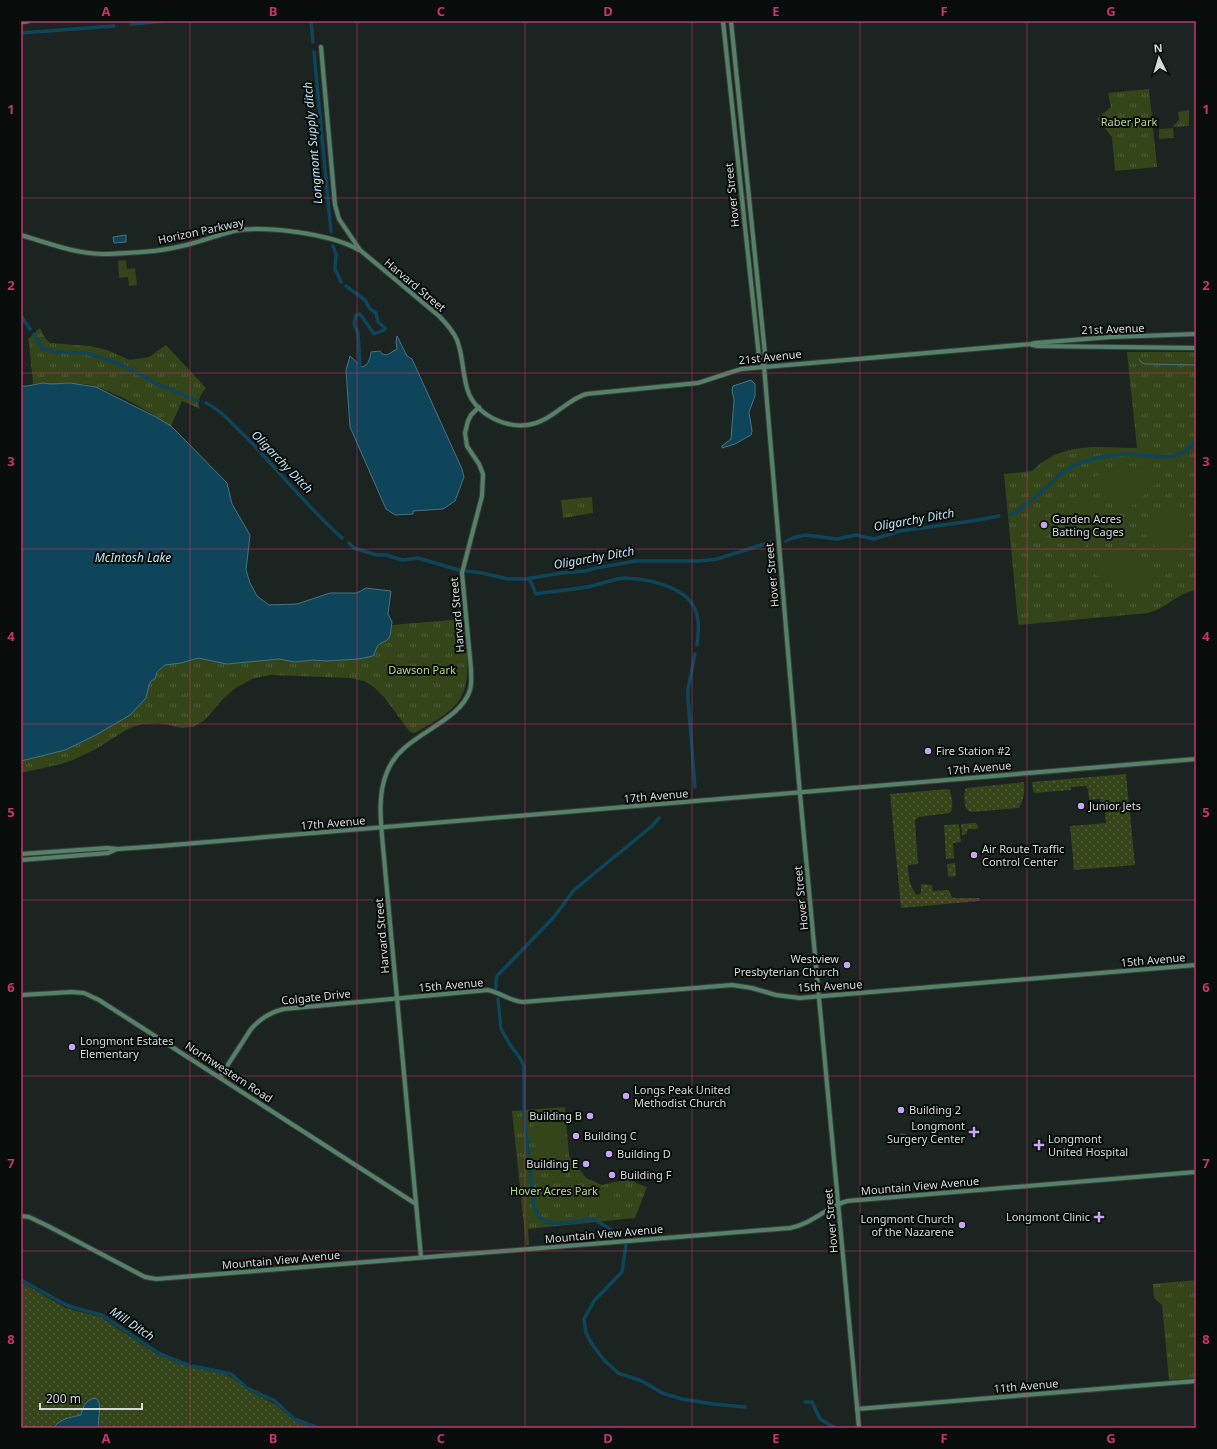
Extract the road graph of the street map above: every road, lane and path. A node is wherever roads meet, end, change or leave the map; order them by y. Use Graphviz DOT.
graph roads {
  1 [pos="28,21"];
  2 [pos="723,21"];
  3 [pos="731,21"];
  4 [pos="21,22"];
  5 [pos="320,47"];
  6 [pos="21,235"];
  7 [pos="360,250"];
  8 [pos="1196,334"];
  9 [pos="1031,344"];
  10 [pos="1196,348"];
  11 [pos="764,366"];
  12 [pos="479,408"];
  13 [pos="1196,759"];
  14 [pos="800,792"];
  15 [pos="381,828"];
  16 [pos="118,849"];
  17 [pos="21,854"];
  18 [pos="21,860"];
  19 [pos="1196,965"];
  20 [pos="21,995"];
  21 [pos="820,997"];
  22 [pos="398,998"];
  23 [pos="220,1077"];
  24 [pos="1196,1172"];
  25 [pos="416,1204"];
  26 [pos="838,1205"];
  27 [pos="21,1216"];
  28 [pos="421,1258"];
  29 [pos="1196,1381"];
  30 [pos="857,1409"];
  31 [pos="859,1428"];
  1 -- 4 [label="main road"];
  2 -- 11 [label="street, Hover Street"];
  3 -- 11 [label="street, Hover Street"];
  5 -- 7 [label="street, Harvard Street"];
  6 -- 7 [label="street, Horizon Parkway"];
  7 -- 12 [label="street, Harvard Street"];
  8 -- 9 [label="street, 21st Avenue"];
  9 -- 10 [label="street, 21st Avenue"];
  9 -- 11 [label="street, 21st Avenue"];
  11 -- 12 [label="street, 21st Avenue"];
  11 -- 14 [label="street, Hover Street"];
  12 -- 15 [label="street, Harvard Street"];
  13 -- 14 [label="street, 17th Avenue"];
  14 -- 15 [label="street, 17th Avenue"];
  14 -- 21 [label="street, Hover Street"];
  15 -- 16 [label="street, 17th Avenue"];
  15 -- 22 [label="street, Harvard Street"];
  16 -- 17 [label="street, 17th Avenue"];
  16 -- 18 [label="street, 17th Avenue"];
  19 -- 21 [label="street, 15th Avenue"];
  20 -- 23 [label="street, Northwestern Road"];
  21 -- 22 [label="street, 15th Avenue"];
  21 -- 26 [label="street, Hover Street"];
  22 -- 23 [label="street, Colgate Drive"];
  22 -- 25 [label="street, Harvard Street"];
  23 -- 25 [label="street, Northwestern Road"];
  24 -- 26 [label="street, Mountain View Avenue"];
  25 -- 28 [label="street, Harvard Street"];
  26 -- 28 [label="street, Mountain View Avenue"];
  26 -- 30 [label="street, Hover Street"];
  27 -- 28 [label="street, Mountain View Avenue"];
  29 -- 30 [label="street, 11th Avenue"];
  30 -- 31 [label="street, Hover Street"];
}
